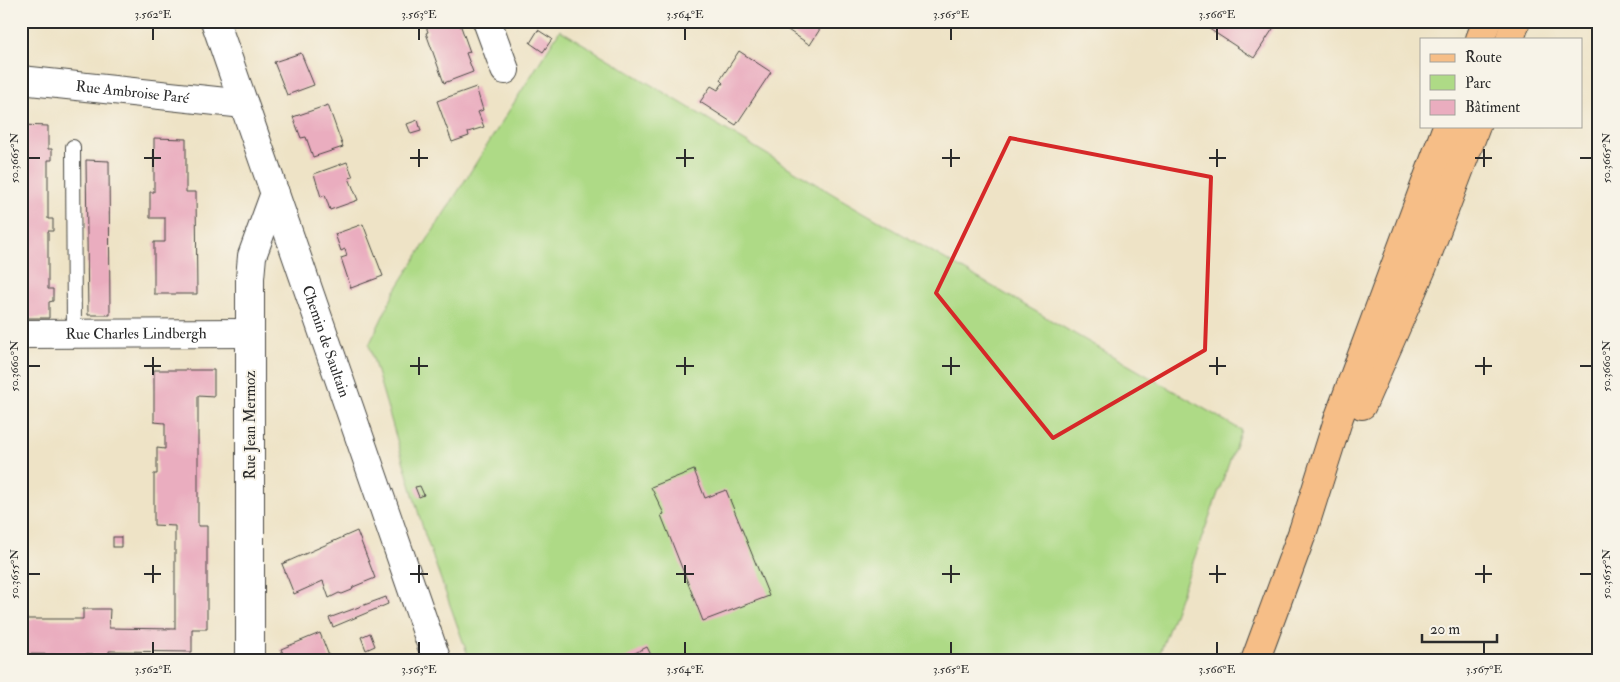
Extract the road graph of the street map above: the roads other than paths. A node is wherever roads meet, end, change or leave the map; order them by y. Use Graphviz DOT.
graph roads {
  1 [pos="214,21"];
  2 [pos="487,21"];
  3 [pos="1487,21"];
  4 [pos="1516,21"];
  5 [pos="1480,38"];
  6 [pos="1510,38"];
  7 [pos="505,70"];
  8 [pos="21,80"];
  9 [pos="244,104"];
  10 [pos="1447,128"];
  11 [pos="1475,128"];
  12 [pos="73,147"];
  13 [pos="275,193"];
  14 [pos="250,333"];
  15 [pos="21,334"];
  16 [pos="74,334"];
  17 [pos="1303,532"];
  18 [pos="250,661"];
  19 [pos="437,661"];
  20 [pos="1255,661"];
  1 -- 9 [label="street, Chemin de Saultain"];
  2 -- 7 [label="street"];
  3 -- 5 [label="main road"];
  4 -- 6 [label="main road"];
  8 -- 9 [label="street, Rue Ambroise Paré"];
  9 -- 13 [label="street, Chemin de Saultain"];
  10 -- 17 [label="main road"];
  11 -- 17 [label="main road"];
  12 -- 16 [label="lane"];
  13 -- 14 [label="street, Rue Jean Mermoz"];
  13 -- 19 [label="street, Chemin de Saultain"];
  14 -- 16 [label="street, Rue Charles Lindbergh"];
  14 -- 18 [label="street, Rue Jean Mermoz"];
  15 -- 16 [label="street, Rue Charles Lindbergh"];
  17 -- 20 [label="main road"];
}
